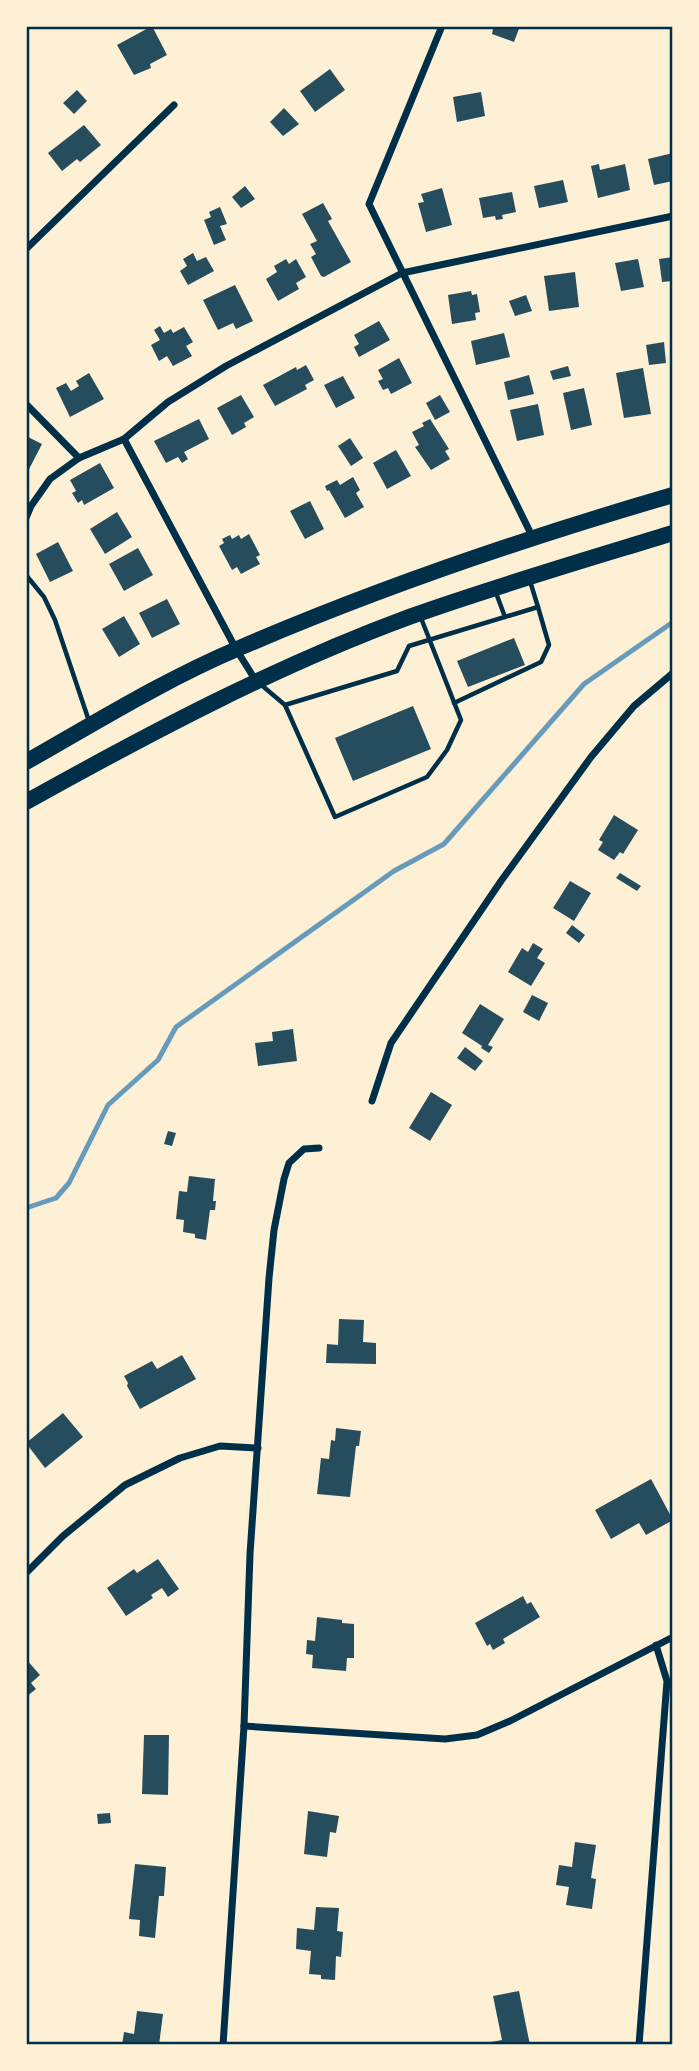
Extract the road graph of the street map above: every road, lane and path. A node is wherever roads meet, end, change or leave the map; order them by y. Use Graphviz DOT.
graph roads {
  1 [pos="442,26"];
  2 [pos="174,105"];
  3 [pos="673,216"];
  4 [pos="26,249"];
  5 [pos="401,273"];
  6 [pos="26,404"];
  7 [pos="124,439"];
  8 [pos="79,458"];
  9 [pos="673,495"];
  10 [pos="26,518"];
  11 [pos="673,533"];
  12 [pos="533,536"];
  13 [pos="26,575"];
  14 [pos="529,578"];
  15 [pos="494,589"];
  16 [pos="538,607"];
  17 [pos="419,614"];
  18 [pos="505,617"];
  19 [pos="429,641"];
  20 [pos="236,649"];
  21 [pos="673,673"];
  22 [pos="256,681"];
  23 [pos="454,703"];
  24 [pos="285,705"];
  25 [pos="90,725"];
  26 [pos="26,762"];
  27 [pos="26,802"];
  28 [pos="372,1101"];
  29 [pos="320,1148"];
  30 [pos="258,1448"];
  31 [pos="26,1573"];
  32 [pos="673,1637"];
  33 [pos="656,1645"];
  34 [pos="244,1726"];
  35 [pos="223,2045"];
  36 [pos="639,2045"];
  1 -- 5 [label="street"];
  2 -- 4 [label="street"];
  3 -- 5 [label="street"];
  5 -- 7 [label="street"];
  5 -- 12 [label="street"];
  6 -- 8 [label="street"];
  7 -- 8 [label="street"];
  7 -- 20 [label="street"];
  8 -- 10 [label="street"];
  9 -- 12 [label="highway"];
  11 -- 14 [label="highway"];
  12 -- 20 [label="highway"];
  13 -- 25 [label="lane"];
  14 -- 15 [label="highway"];
  14 -- 16 [label="lane"];
  15 -- 17 [label="highway"];
  15 -- 18 [label="lane"];
  16 -- 18 [label="lane"];
  16 -- 23 [label="lane"];
  17 -- 19 [label="lane"];
  17 -- 22 [label="highway"];
  18 -- 19 [label="lane"];
  19 -- 23 [label="lane"];
  19 -- 24 [label="lane"];
  20 -- 22 [label="street"];
  20 -- 25 [label="highway"];
  21 -- 28 [label="street"];
  22 -- 24 [label="lane"];
  22 -- 27 [label="highway"];
  23 -- 24 [label="lane"];
  25 -- 26 [label="highway"];
  29 -- 30 [label="street"];
  30 -- 31 [label="street"];
  30 -- 34 [label="street"];
  32 -- 33 [label="street"];
  33 -- 34 [label="street"];
  33 -- 36 [label="street"];
  34 -- 35 [label="street"];
}
